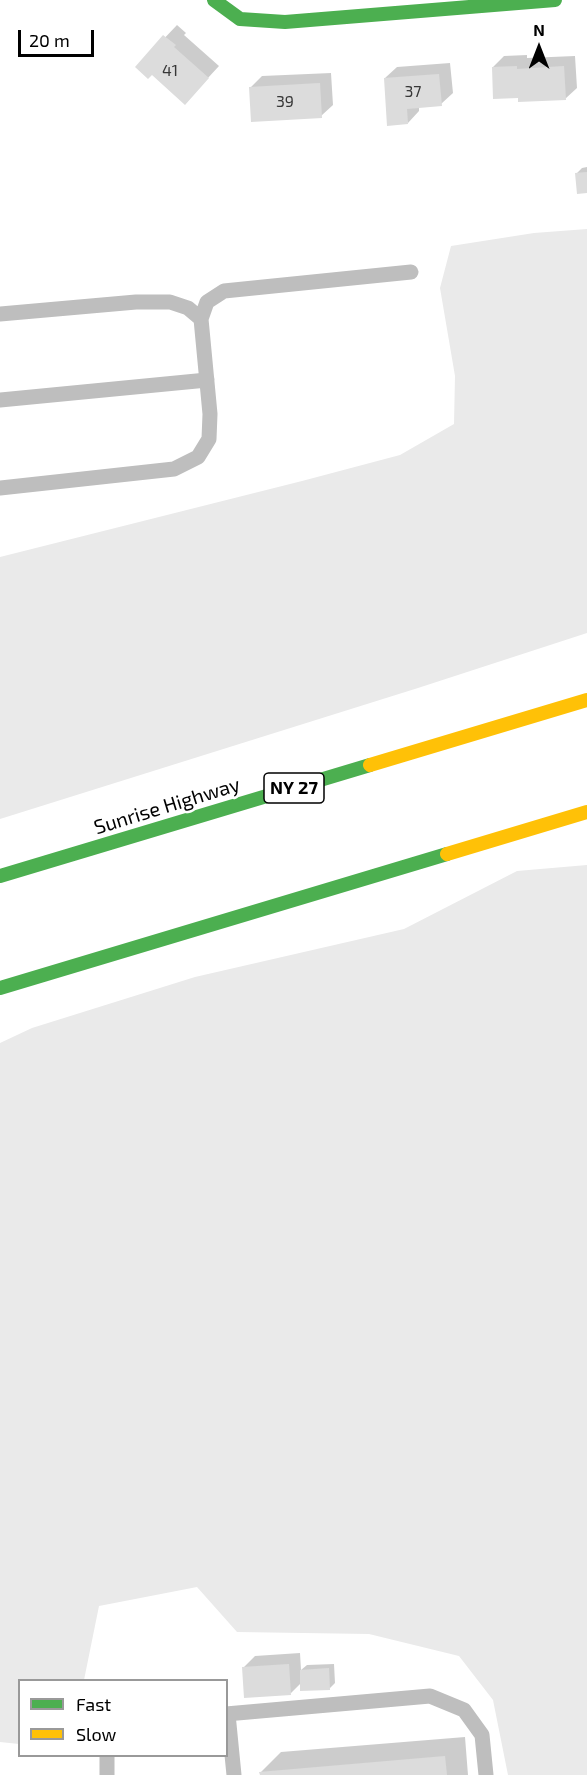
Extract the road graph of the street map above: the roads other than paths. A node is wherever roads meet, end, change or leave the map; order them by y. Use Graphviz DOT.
graph roads {
  1 [pos="214,0"];
  2 [pos="555,0"];
  3 [pos="411,272"];
  4 [pos="0,314"];
  5 [pos="201,319"];
  6 [pos="207,380"];
  7 [pos="0,400"];
  8 [pos="0,488"];
  9 [pos="587,700"];
  10 [pos="587,812"];
  11 [pos="0,876"];
  12 [pos="0,988"];
  13 [pos="228,1714"];
  14 [pos="228,1723"];
  15 [pos="107,1757"];
  16 [pos="108,1775"];
  17 [pos="234,1775"];
  18 [pos="486,1775"];
  1 -- 2 [label="main road"];
  3 -- 5 [label="lane"];
  4 -- 5 [label="lane"];
  5 -- 6 [label="lane"];
  6 -- 7 [label="lane"];
  6 -- 8 [label="lane"];
  9 -- 11 [label="main road, Sunrise Highway / NY 27"];
  10 -- 12 [label="main road"];
  13 -- 18 [label="lane"];
  14 -- 17 [label="lane"];
  15 -- 16 [label="lane"];
}
